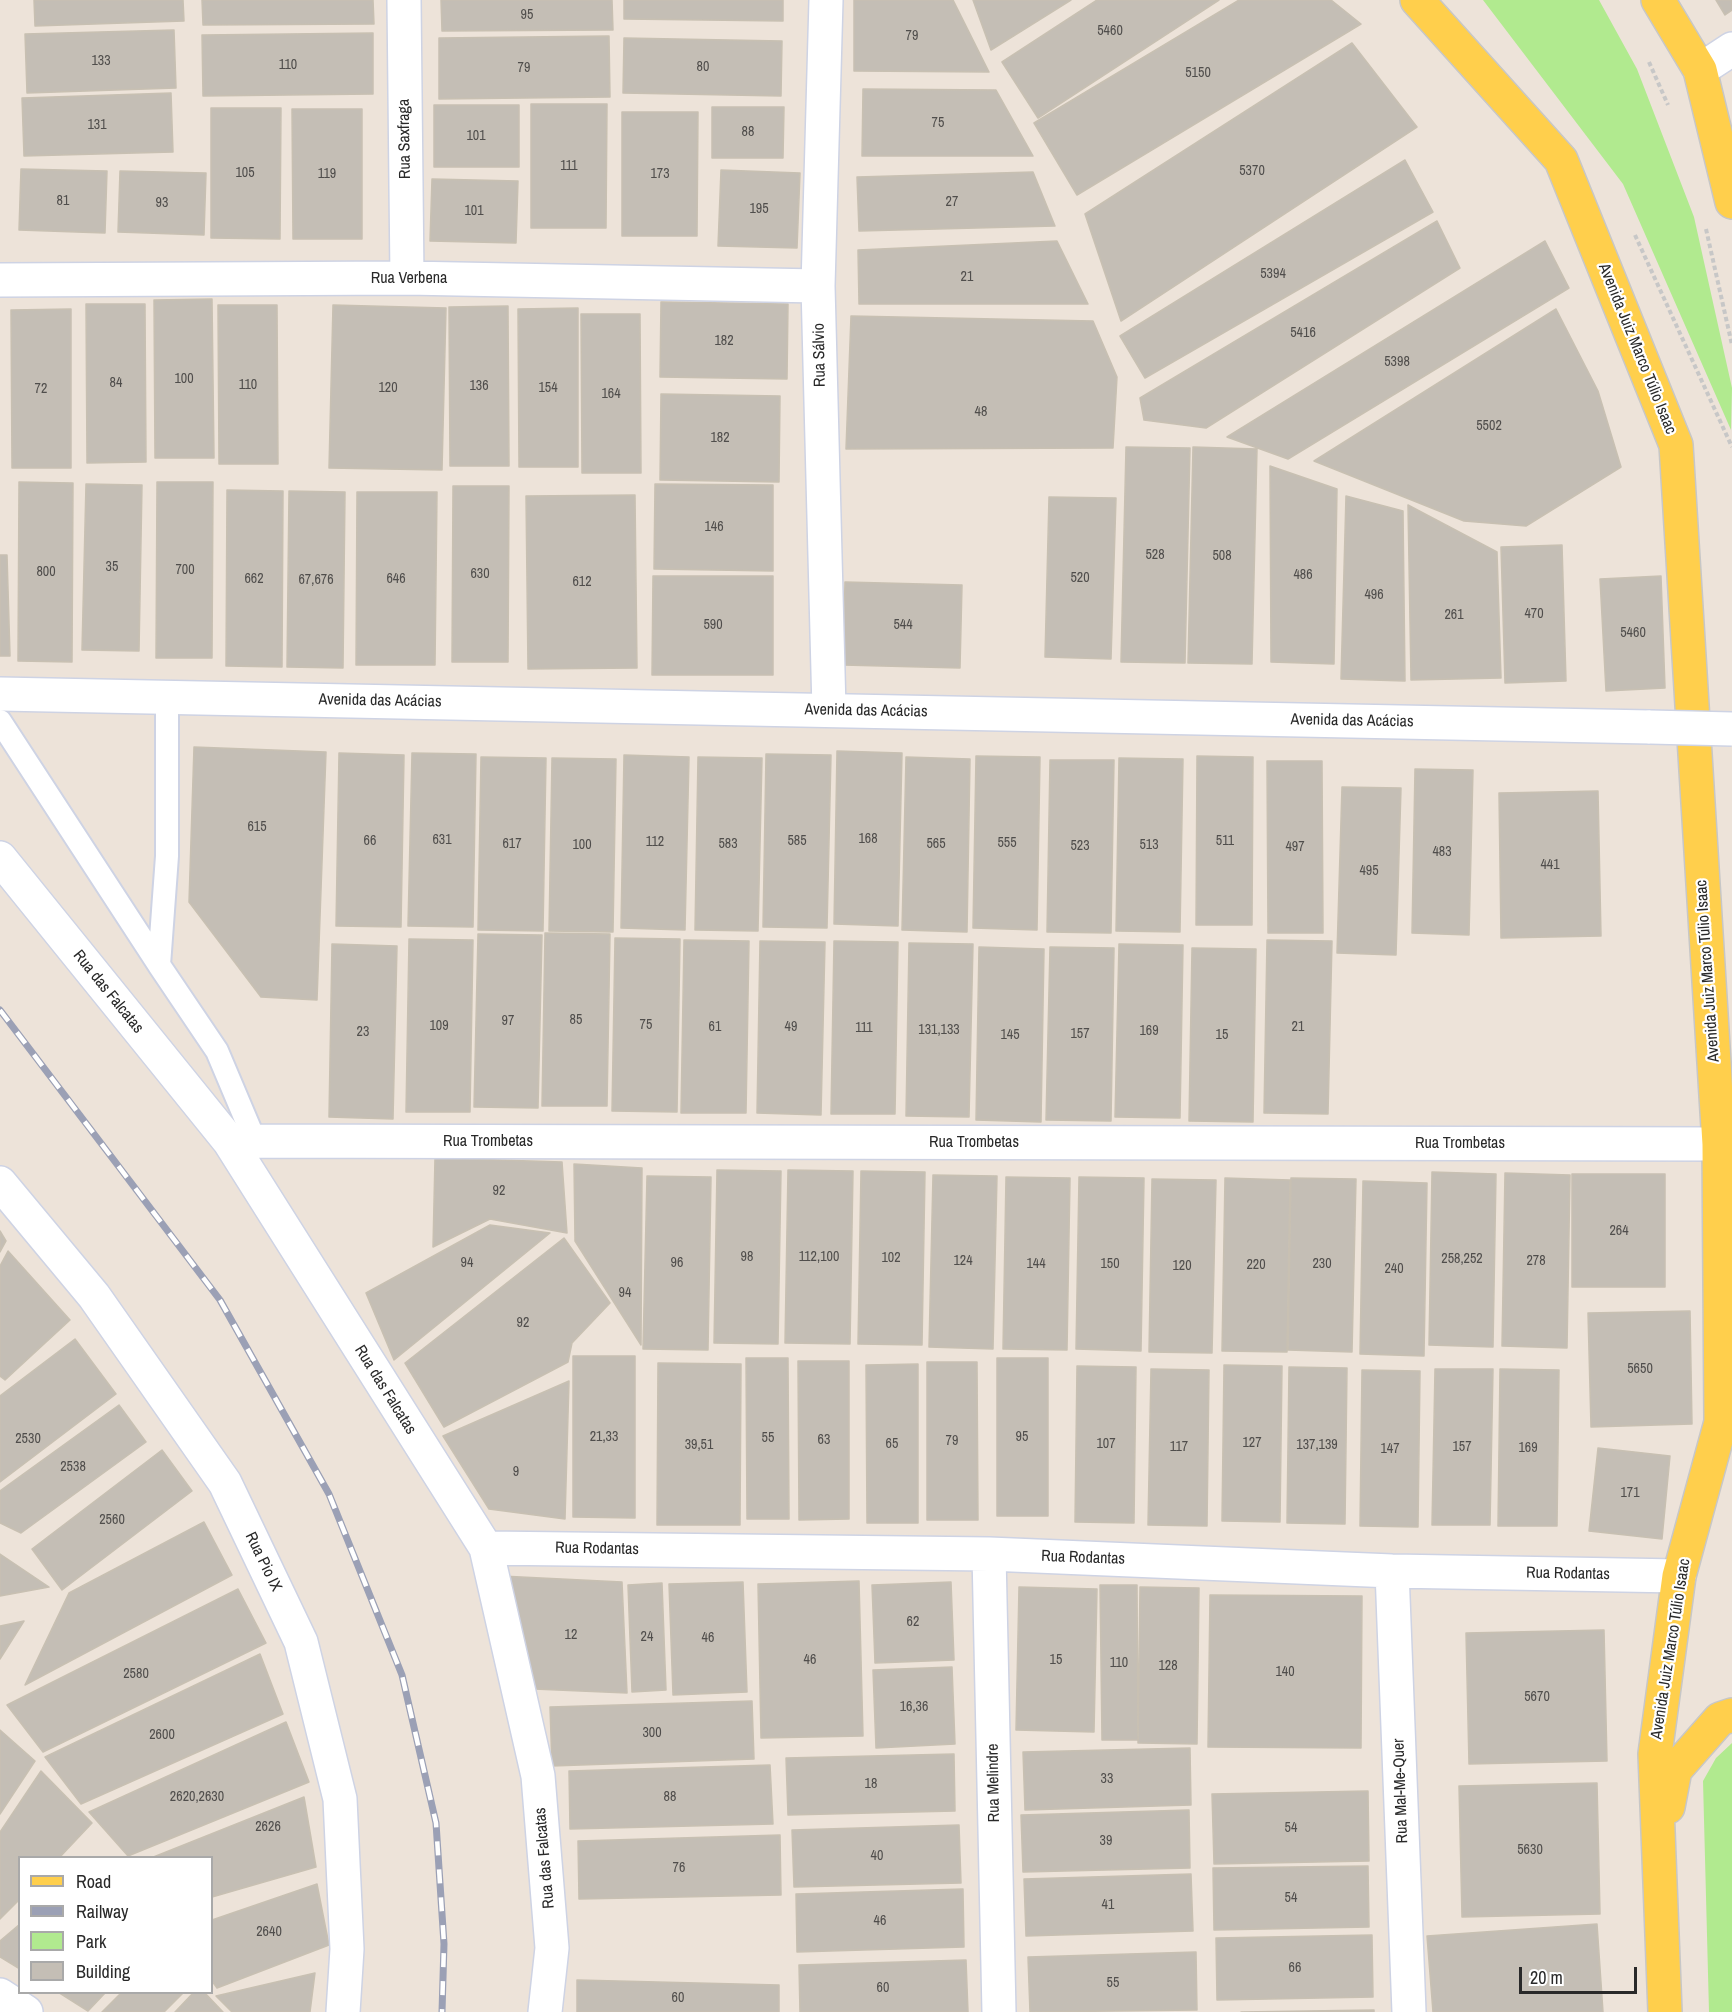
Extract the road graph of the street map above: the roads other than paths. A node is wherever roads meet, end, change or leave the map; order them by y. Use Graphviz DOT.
graph roads {
  1 [pos="404,0"];
  2 [pos="826,0"];
  3 [pos="1417,0"];
  4 [pos="1658,0"];
  5 [pos="1732,49"];
  6 [pos="1700,70"];
  7 [pos="1732,202"];
  8 [pos="407,278"];
  9 [pos="0,280"];
  10 [pos="818,286"];
  11 [pos="0,694"];
  12 [pos="167,696"];
  13 [pos="829,710"];
  14 [pos="0,721"];
  15 [pos="1732,729"];
  16 [pos="0,858"];
  17 [pos="159,965"];
  18 [pos="242,1141"];
  19 [pos="1719,1144"];
  20 [pos="0,1183"];
  21 [pos="486,1548"];
  22 [pos="989,1554"];
  23 [pos="1392,1571"];
  24 [pos="1679,1576"];
  25 [pos="1732,1715"];
  26 [pos="1660,1850"];
  27 [pos="0,1995"];
  28 [pos="26,2012"];
  29 [pos="343,2012"];
  30 [pos="544,2012"];
  31 [pos="999,2012"];
  32 [pos="1409,2012"];
  33 [pos="1665,2012"];
  1 -- 8 [label="street, Rua Saxfraga"];
  2 -- 10 [label="street, Rua Sálvio"];
  3 -- 19 [label="main road, Avenida Juiz Marco Túlio Isaac"];
  4 -- 6 [label="main road"];
  5 -- 6 [label="street"];
  6 -- 7 [label="main road"];
  8 -- 9 [label="street, Rua Verbena"];
  8 -- 10 [label="street, Rua Verbena"];
  10 -- 13 [label="street, Rua Sálvio"];
  11 -- 12 [label="street, Avenida das Acácias"];
  12 -- 13 [label="street, Avenida das Acácias"];
  12 -- 17 [label="lane"];
  13 -- 15 [label="street, Avenida das Acácias, bridge"];
  14 -- 17 [label="lane"];
  16 -- 18 [label="street, Rua das Falcatas"];
  17 -- 18 [label="lane"];
  18 -- 19 [label="street, Rua Trombetas"];
  18 -- 21 [label="street, Rua das Falcatas"];
  19 -- 24 [label="main road, Avenida Juiz Marco Túlio Isaac"];
  20 -- 29 [label="street, Rua Pio IX"];
  21 -- 22 [label="street, Rua Rodantas"];
  21 -- 30 [label="street, Rua das Falcatas"];
  22 -- 23 [label="street, Rua Rodantas"];
  22 -- 31 [label="street, Rua Melindre"];
  23 -- 24 [label="street, Rua Rodantas"];
  23 -- 32 [label="street, Rua Mal-Me-Quer"];
  24 -- 26 [label="main road, Avenida Juiz Marco Túlio Isaac"];
  25 -- 26 [label="main road"];
  26 -- 33 [label="main road, Avenida Juiz Marco Túlio Isaac"];
  27 -- 28 [label="street"];
}
